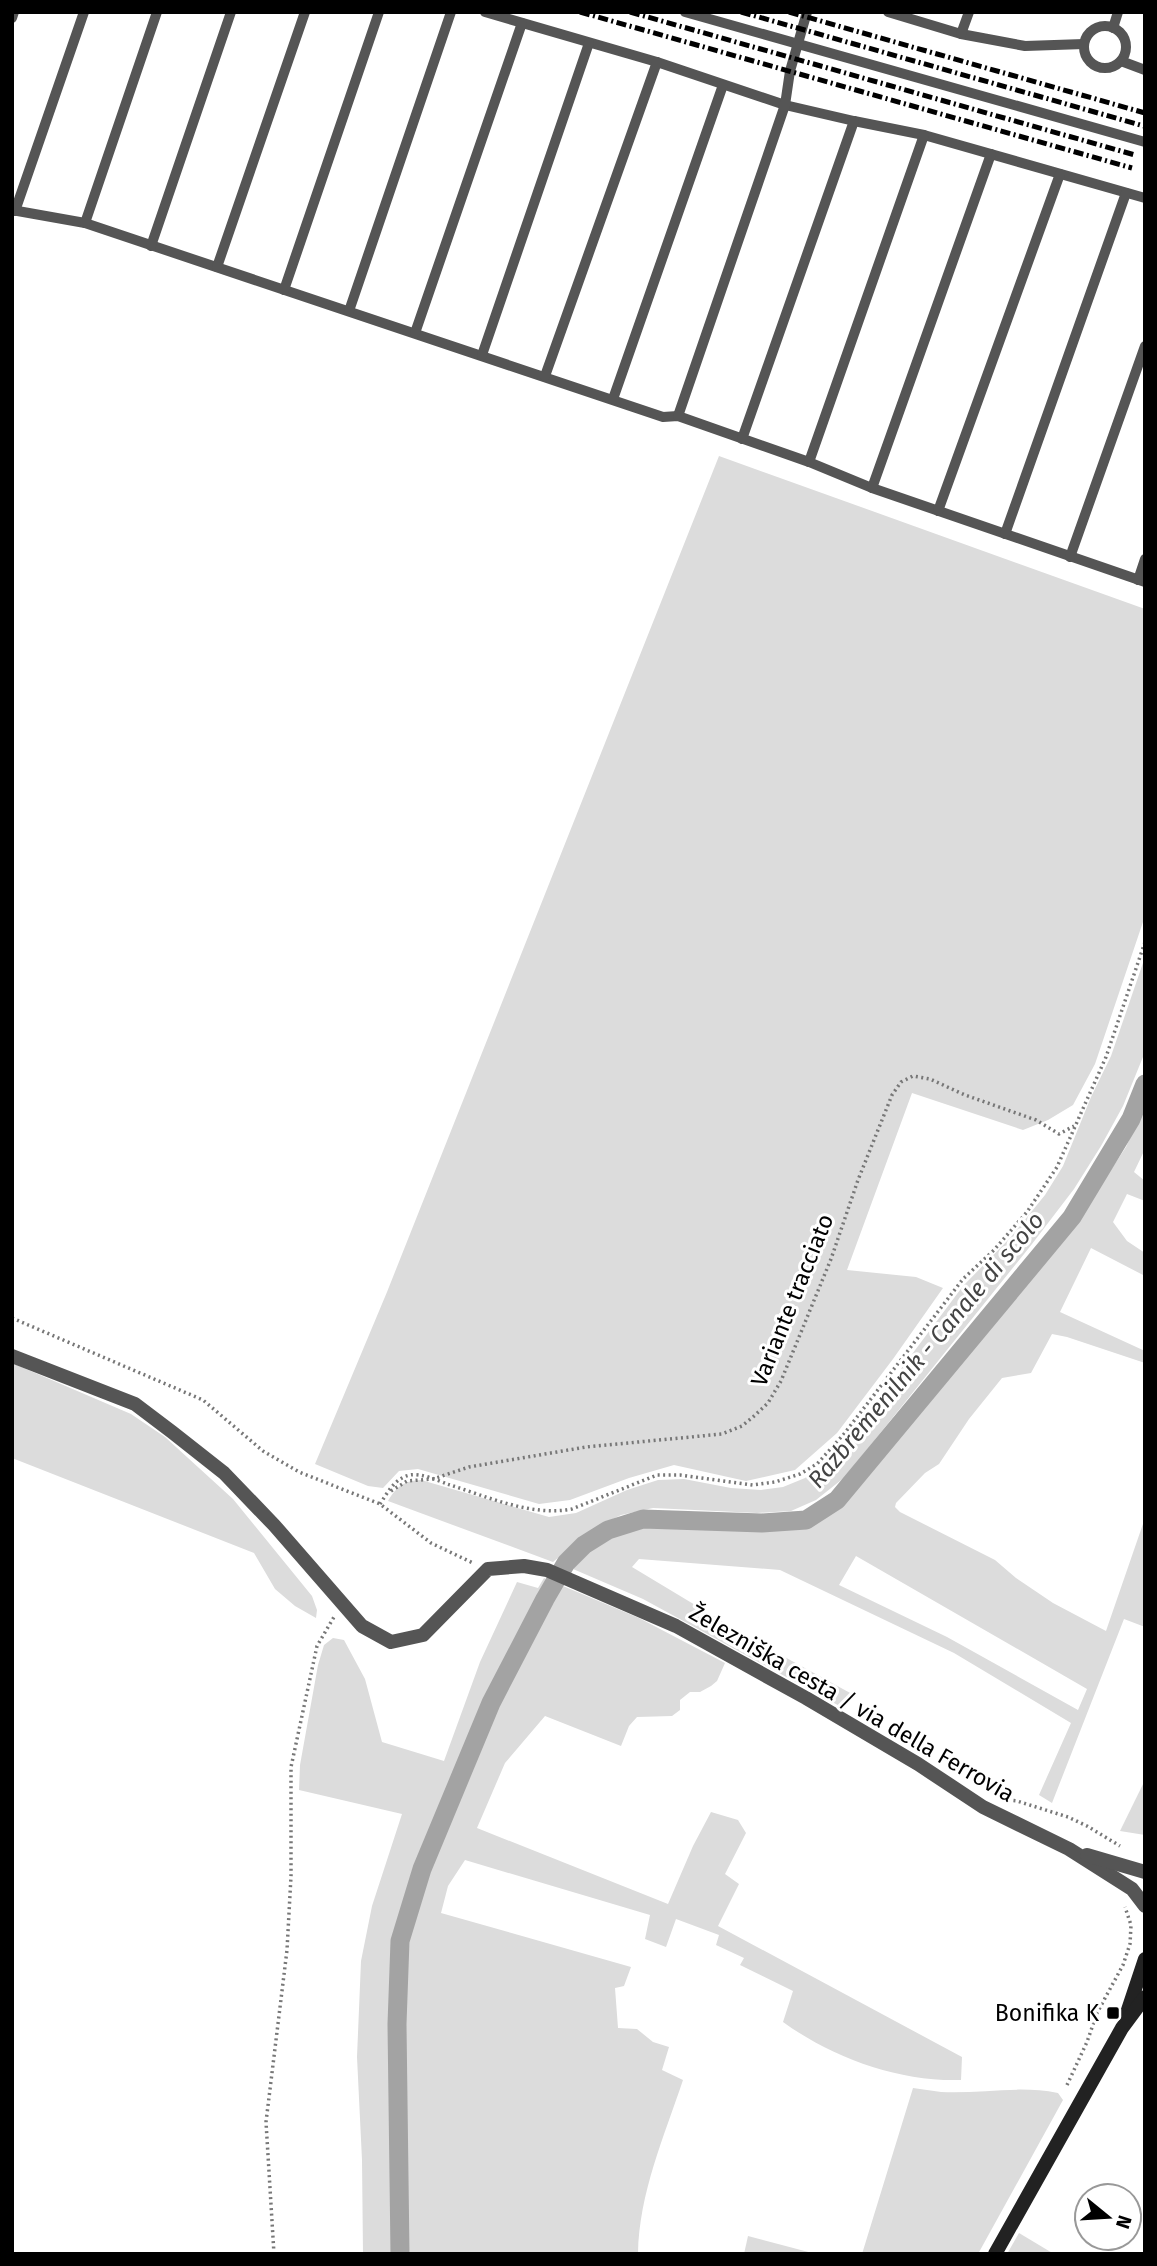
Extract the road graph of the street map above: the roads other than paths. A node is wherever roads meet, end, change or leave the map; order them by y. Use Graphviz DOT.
graph roads {
  1 [pos="14,12"];
  2 [pos="84,12"];
  3 [pos="157,12"];
  4 [pos="231,12"];
  5 [pos="305,12"];
  6 [pos="379,12"];
  7 [pos="451,12"];
  8 [pos="485,12"];
  9 [pos="685,12"];
  10 [pos="807,12"];
  11 [pos="969,12"];
  12 [pos="1118,12"];
  13 [pos="892,13"];
  14 [pos="12,18"];
  15 [pos="523,23"];
  16 [pos="1112,28"];
  17 [pos="961,34"];
  18 [pos="589,43"];
  19 [pos="798,44"];
  20 [pos="1084,44"];
  21 [pos="1121,61"];
  22 [pos="657,62"];
  23 [pos="1145,70"];
  24 [pos="723,85"];
  25 [pos="785,104"];
  26 [pos="854,121"];
  27 [pos="923,135"];
  28 [pos="1145,142"];
  29 [pos="990,154"];
  30 [pos="1060,174"];
  31 [pos="1126,193"];
  32 [pos="1145,198"];
  33 [pos="13,210"];
  34 [pos="85,223"];
  35 [pos="151,246"];
  36 [pos="217,267"];
  37 [pos="284,290"];
  38 [pos="349,311"];
  39 [pos="415,333"];
  40 [pos="1145,346"];
  41 [pos="482,355"];
  42 [pos="545,376"];
  43 [pos="613,399"];
  44 [pos="678,416"];
  45 [pos="742,439"];
  46 [pos="809,463"];
  47 [pos="872,488"];
  48 [pos="938,511"];
  49 [pos="1005,534"];
  50 [pos="1070,557"];
  51 [pos="1145,559"];
  52 [pos="1141,581"];
  53 [pos="12,1356"];
  54 [pos="1069,1849"];
  55 [pos="1145,1872"];
  56 [pos="1145,1906"];
  57 [pos="1145,1959"];
  58 [pos="1145,1997"];
  59 [pos="1122,2028"];
  60 [pos="995,2254"];
  1 -- 14 [label="lane"];
  2 -- 33 [label="lane"];
  3 -- 34 [label="lane"];
  4 -- 35 [label="lane"];
  5 -- 36 [label="lane"];
  6 -- 37 [label="lane"];
  7 -- 38 [label="lane"];
  8 -- 15 [label="lane"];
  9 -- 19 [label="lane"];
  10 -- 19 [label="lane"];
  11 -- 17 [label="lane"];
  12 -- 16 [label="lane"];
  13 -- 17 [label="lane"];
  15 -- 18 [label="lane"];
  15 -- 39 [label="lane"];
  16 -- 20 [label="lane"];
  16 -- 21 [label="lane"];
  17 -- 20 [label="lane"];
  18 -- 22 [label="lane"];
  18 -- 41 [label="lane"];
  19 -- 25 [label="lane"];
  19 -- 28 [label="lane"];
  20 -- 21 [label="lane"];
  21 -- 23 [label="lane"];
  22 -- 24 [label="lane"];
  22 -- 42 [label="lane"];
  24 -- 25 [label="lane"];
  24 -- 43 [label="lane"];
  25 -- 26 [label="lane"];
  25 -- 44 [label="lane"];
  26 -- 27 [label="lane"];
  26 -- 45 [label="lane"];
  27 -- 29 [label="lane"];
  27 -- 46 [label="lane"];
  29 -- 30 [label="lane"];
  29 -- 47 [label="lane"];
  30 -- 31 [label="lane"];
  30 -- 48 [label="lane"];
  31 -- 32 [label="lane"];
  31 -- 49 [label="lane"];
  33 -- 34 [label="lane"];
  34 -- 35 [label="lane"];
  35 -- 36 [label="lane"];
  36 -- 37 [label="lane"];
  37 -- 38 [label="lane"];
  38 -- 39 [label="lane"];
  39 -- 41 [label="lane"];
  40 -- 50 [label="lane"];
  41 -- 42 [label="lane"];
  42 -- 43 [label="lane"];
  43 -- 44 [label="lane"];
  44 -- 45 [label="lane"];
  45 -- 46 [label="lane"];
  46 -- 47 [label="lane"];
  47 -- 48 [label="lane"];
  48 -- 49 [label="lane"];
  49 -- 50 [label="lane"];
  50 -- 52 [label="lane"];
  51 -- 52 [label="lane"];
  53 -- 54 [label="street, Železniška cesta / via della Ferrovia"];
  54 -- 55 [label="street, Železniška cesta / via della Ferrovia"];
  54 -- 56 [label="street, Železniška cesta / via della Ferrovia"];
  57 -- 59 [label="main road"];
  58 -- 59 [label="main road"];
  59 -- 60 [label="main road"];
}
